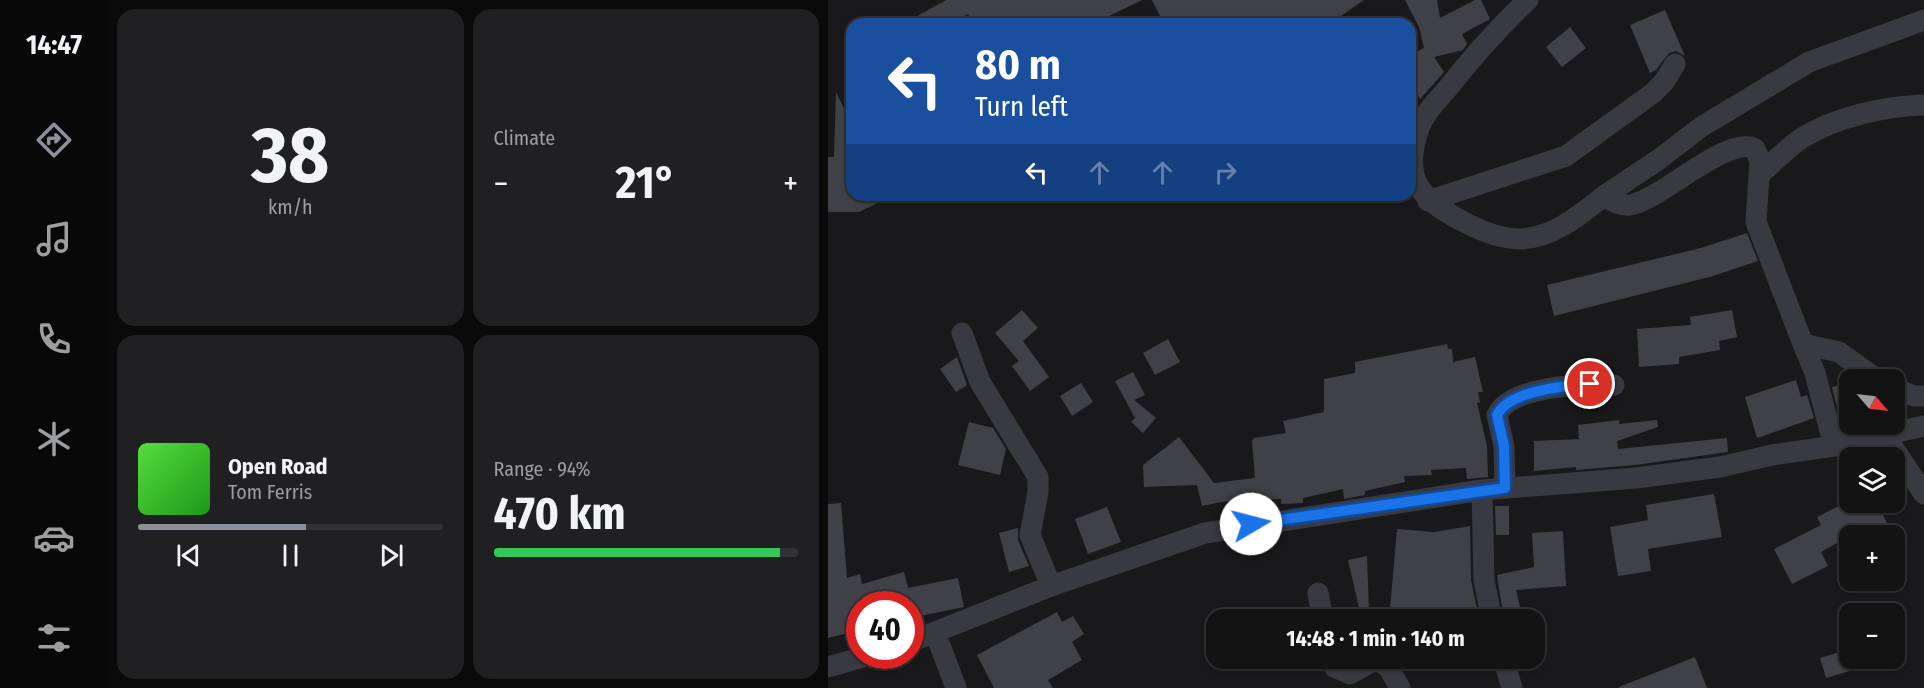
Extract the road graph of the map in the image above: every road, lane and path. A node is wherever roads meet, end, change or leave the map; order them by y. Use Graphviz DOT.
graph roads {
  1 [pos="1528,0"];
  2 [pos="1924,20"];
  3 [pos="1675,64"];
  4 [pos="1924,105"];
  5 [pos="1416,143"];
  6 [pos="1759,175"];
  7 [pos="1416,176"];
  8 [pos="1604,196"];
  9 [pos="1428,201"];
  10 [pos="962,333"];
  11 [pos="1803,344"];
  12 [pos="1863,369"];
  13 [pos="1614,385"];
  14 [pos="1905,392"];
  15 [pos="1924,396"];
  16 [pos="1924,426"];
  17 [pos="1905,430"];
  18 [pos="1880,435"];
  19 [pos="1885,435"];
  20 [pos="1834,446"];
  21 [pos="1505,488"];
  22 [pos="1482,490"];
  23 [pos="1924,494"];
  24 [pos="1051,586"];
  25 [pos="1318,593"];
  26 [pos="1321,609"];
  27 [pos="1490,609"];
  28 [pos="935,632"];
  29 [pos="924,636"];
  30 [pos="846,662"];
  31 [pos="828,667"];
  32 [pos="1339,669"];
  33 [pos="1361,669"];
  34 [pos="1389,669"];
  35 [pos="1506,669"];
  36 [pos="951,687"];
  37 [pos="1400,688"];
  38 [pos="1512,688"];
  1 -- 5 [label="street"];
  2 -- 8 [label="street"];
  3 -- 9 [label="street"];
  4 -- 6 [label="street"];
  6 -- 8 [label="street"];
  6 -- 11 [label="street"];
  7 -- 9 [label="street"];
  8 -- 9 [label="street"];
  10 -- 24 [label="street"];
  11 -- 12 [label="street"];
  11 -- 20 [label="street"];
  13 -- 21 [label="street"];
  14 -- 15 [label="street"];
  16 -- 17 [label="street"];
  18 -- 20 [label="street"];
  19 -- 23 [label="street"];
  20 -- 21 [label="street"];
  21 -- 22 [label="street"];
  22 -- 24 [label="street"];
  22 -- 27 [label="street"];
  24 -- 28 [label="street"];
  25 -- 26 [label="street"];
  28 -- 29 [label="street"];
  28 -- 36 [label="street"];
  30 -- 31 [label="street"];
  32 -- 33 [label="street"];
  34 -- 37 [label="street"];
  35 -- 38 [label="street"];
}
